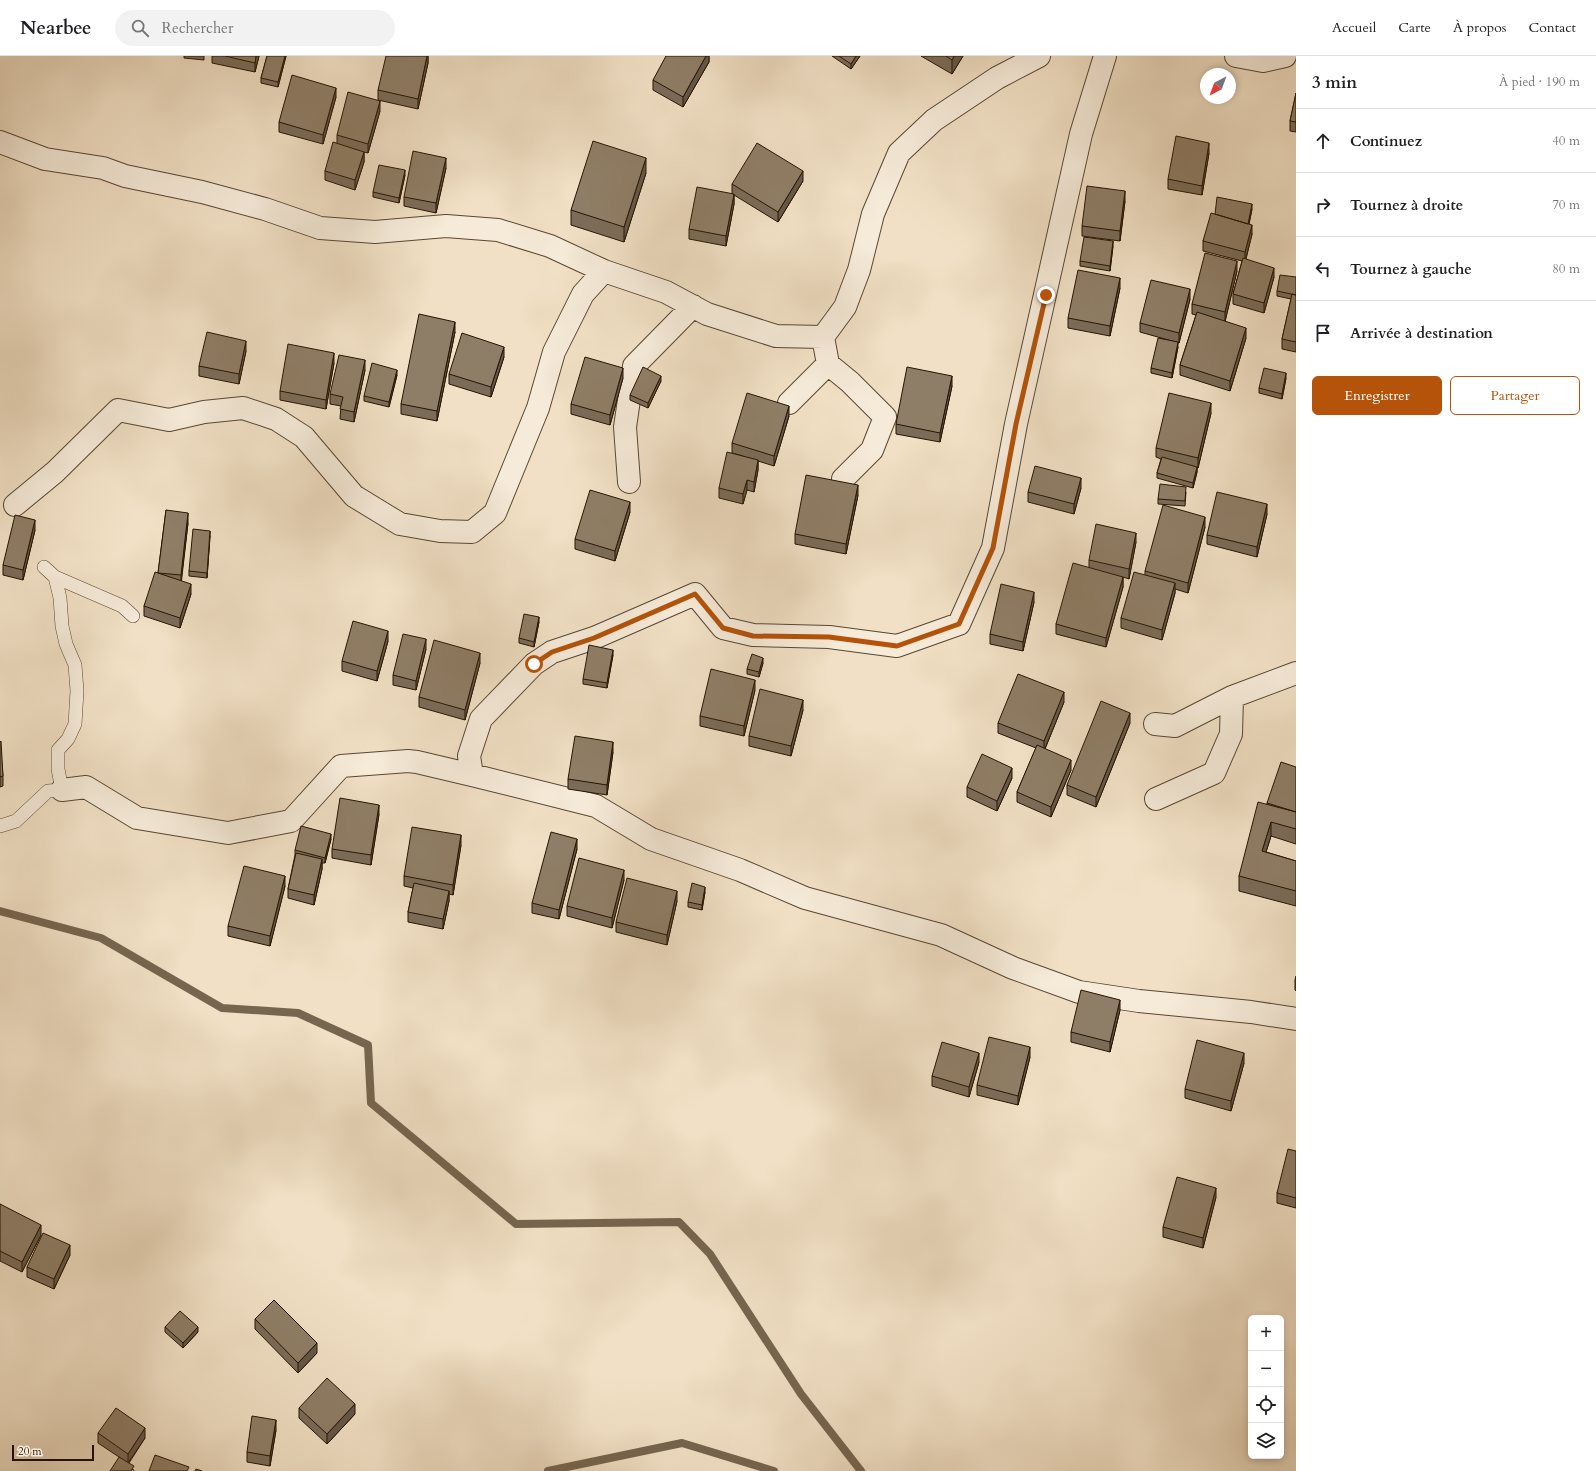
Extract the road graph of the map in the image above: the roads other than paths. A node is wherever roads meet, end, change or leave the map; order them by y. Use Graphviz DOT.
graph roads {
  1 [pos="1039,56"];
  2 [pos="1105,56"];
  3 [pos="1236,56"];
  4 [pos="1285,56"];
  5 [pos="0,142"];
  6 [pos="604,271"];
  7 [pos="693,306"];
  8 [pos="823,337"];
  9 [pos="828,364"];
  10 [pos="789,403"];
  11 [pos="843,479"];
  12 [pos="629,482"];
  13 [pos="15,505"];
  14 [pos="44,567"];
  15 [pos="55,577"];
  16 [pos="133,616"];
  17 [pos="1296,673"];
  18 [pos="1232,697"];
  19 [pos="1155,724"];
  20 [pos="472,775"];
  21 [pos="62,790"];
  22 [pos="1156,799"];
  23 [pos="0,826"];
  24 [pos="1296,1019"];
  1 -- 8 [label="street"];
  2 -- 20 [label="street"];
  3 -- 4 [label="street"];
  5 -- 6 [label="street"];
  6 -- 7 [label="street"];
  6 -- 13 [label="street"];
  7 -- 8 [label="street"];
  7 -- 12 [label="street"];
  8 -- 9 [label="street"];
  9 -- 10 [label="street"];
  9 -- 11 [label="street"];
  14 -- 15 [label="lane"];
  15 -- 16 [label="lane"];
  15 -- 21 [label="lane"];
  17 -- 18 [label="street"];
  18 -- 19 [label="street"];
  18 -- 22 [label="street"];
  20 -- 21 [label="street"];
  20 -- 24 [label="street"];
  21 -- 23 [label="lane"];
}
